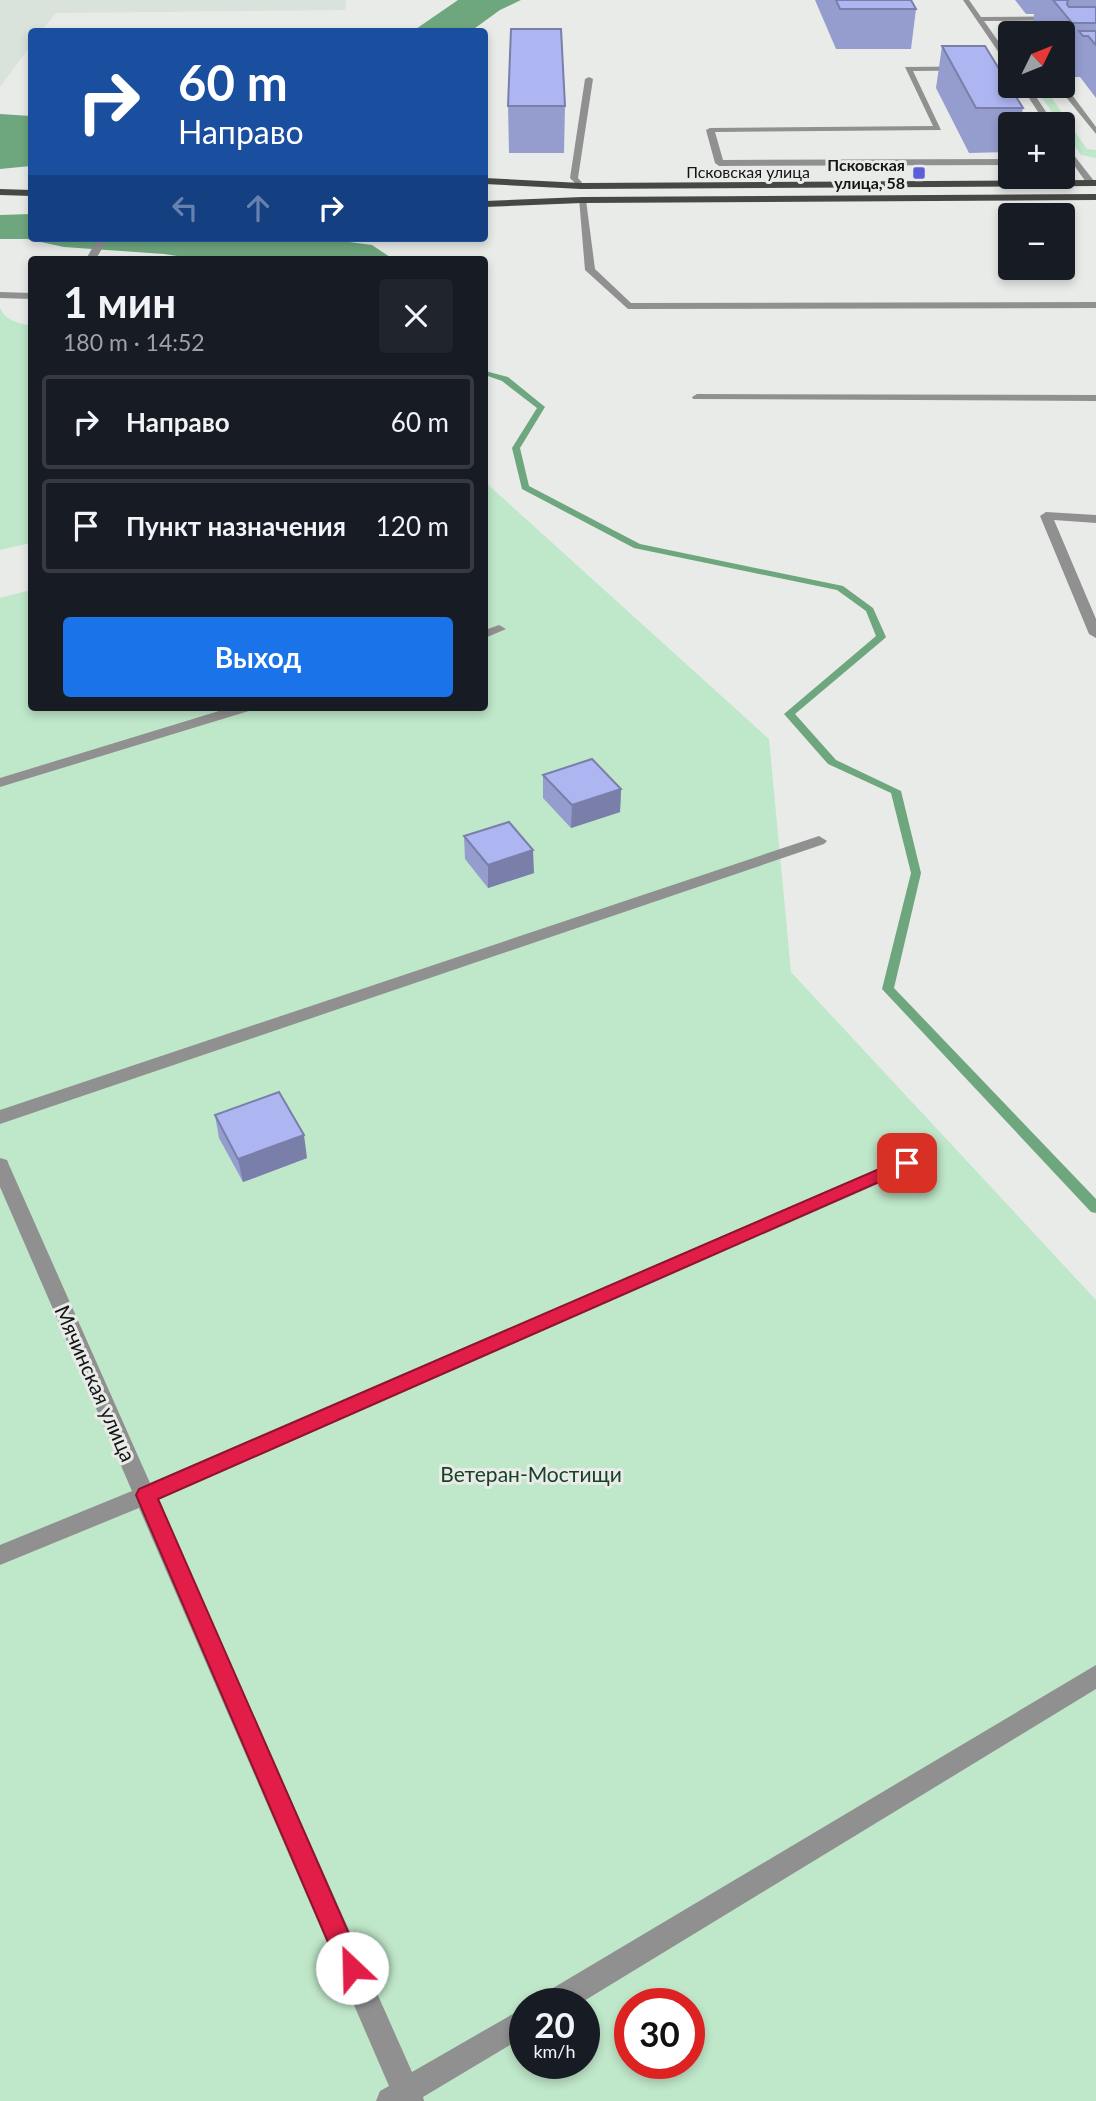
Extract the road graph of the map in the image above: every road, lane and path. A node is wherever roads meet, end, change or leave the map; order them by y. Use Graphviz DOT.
graph roads {
  1 [pos="966,0"];
  2 [pos="1096,18"];
  3 [pos="979,19"];
  4 [pos="998,48"];
  5 [pos="998,67"];
  6 [pos="1096,67"];
  7 [pos="984,68"];
  8 [pos="1075,68"];
  9 [pos="589,79"];
  10 [pos="991,79"];
  11 [pos="1071,98"];
  12 [pos="1096,132"];
  13 [pos="1075,161"];
  14 [pos="1086,161"];
  15 [pos="998,162"];
  16 [pos="488,181"];
  17 [pos="1093,183"];
  18 [pos="581,186"];
  19 [pos="0,192"];
  20 [pos="28,195"];
  21 [pos="28,195"];
  22 [pos="1096,197"];
  23 [pos="0,198"];
  24 [pos="582,200"];
  25 [pos="488,204"];
  26 [pos="0,295"];
  27 [pos="28,296"];
  28 [pos="1096,305"];
  29 [pos="697,397"];
  30 [pos="1096,398"];
  31 [pos="1096,519"];
  32 [pos="499,629"];
  33 [pos="488,633"];
  34 [pos="1096,634"];
  35 [pos="234,711"];
  36 [pos="0,783"];
  37 [pos="819,841"];
  38 [pos="0,1117"];
  39 [pos="907,1163"];
  40 [pos="0,1165"];
  41 [pos="146,1495"];
  42 [pos="0,1555"];
  43 [pos="1096,1676"];
  44 [pos="579,1988"];
  45 [pos="509,2031"];
  46 [pos="402,2098"];
  1 -- 3 [label="street"];
  2 -- 3 [label="street"];
  3 -- 4 [label="street"];
  5 -- 7 [label="street"];
  6 -- 8 [label="street"];
  7 -- 10 [label="street"];
  7 -- 15 [label="street"];
  9 -- 18 [label="street"];
  11 -- 12 [label="street"];
  13 -- 14 [label="street"];
  13 -- 17 [label="street"];
  16 -- 18 [label="main road, Псковская улица"];
  17 -- 18 [label="main road, Псковская улица"];
  19 -- 20 [label="main road"];
  21 -- 23 [label="main road"];
  22 -- 24 [label="main road, Псковская улица"];
  24 -- 25 [label="main road, Псковская улица"];
  24 -- 28 [label="street"];
  26 -- 27 [label="street"];
  29 -- 30 [label="street"];
  31 -- 34 [label="street"];
  32 -- 33 [label="street"];
  35 -- 36 [label="street"];
  37 -- 38 [label="street"];
  39 -- 41 [label="street"];
  40 -- 41 [label="street, Мячинская улица"];
  41 -- 42 [label="street"];
  41 -- 46 [label="street, Мячинская улица"];
  43 -- 44 [label="street"];
  45 -- 46 [label="street"];
}
